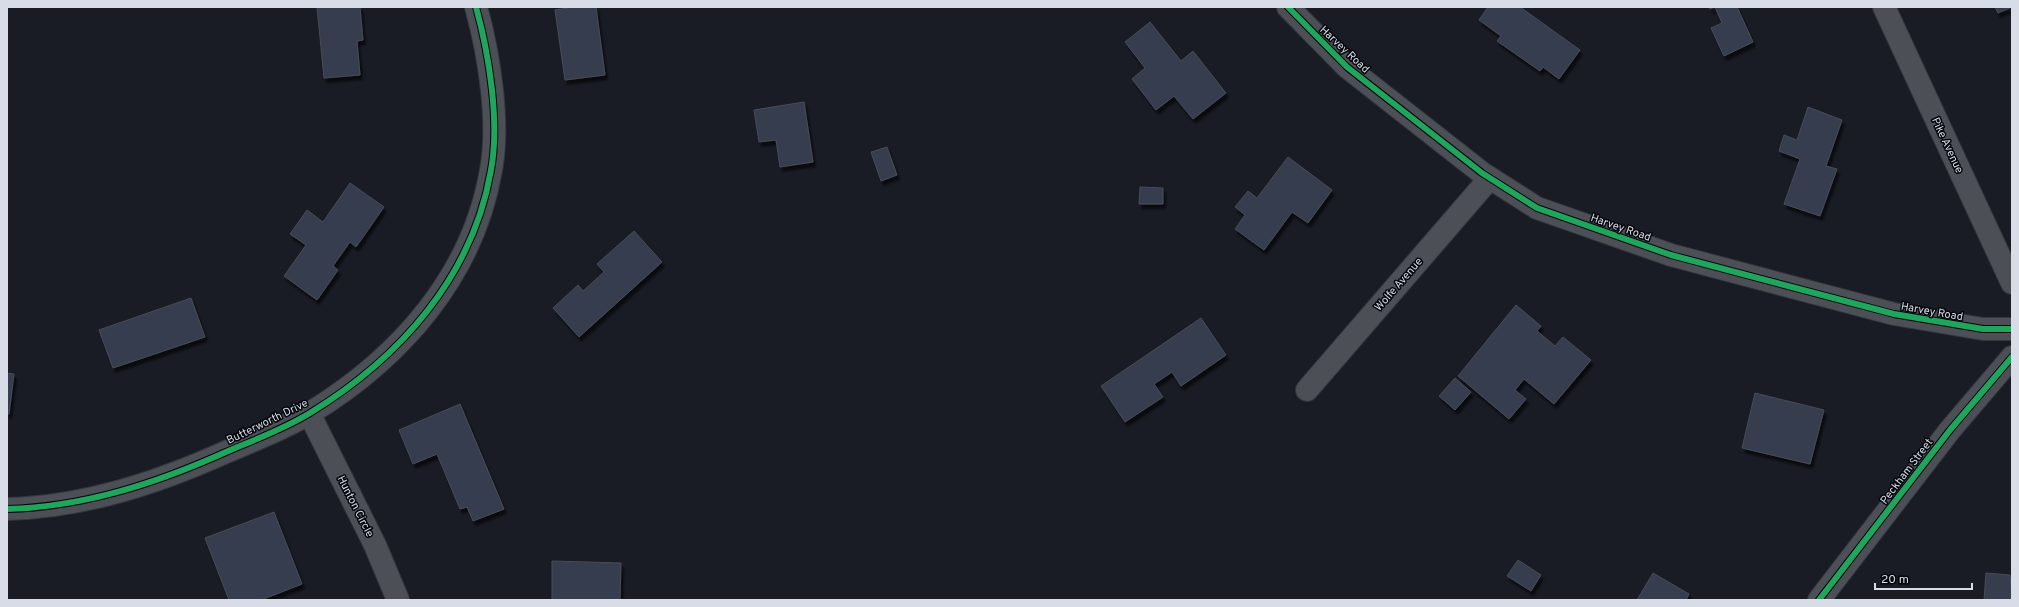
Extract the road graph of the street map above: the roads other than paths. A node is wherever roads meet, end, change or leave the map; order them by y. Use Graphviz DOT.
graph roads {
  1 [pos="476,7"];
  2 [pos="1288,7"];
  3 [pos="1884,7"];
  4 [pos="1490,178"];
  5 [pos="2012,284"];
  6 [pos="2012,329"];
  7 [pos="2012,357"];
  8 [pos="1307,390"];
  9 [pos="309,413"];
  10 [pos="7,509"];
  11 [pos="398,600"];
  12 [pos="1819,600"];
  1 -- 9 [label="street, Butterworth Drive"];
  2 -- 4 [label="street, Harvey Road"];
  3 -- 5 [label="street, Pike Avenue"];
  4 -- 6 [label="street, Harvey Road"];
  4 -- 8 [label="street, Wolfe Avenue"];
  7 -- 12 [label="street, Peckham Street"];
  9 -- 10 [label="street, Butterworth Drive"];
  9 -- 11 [label="street, Hunton Circle"];
}
